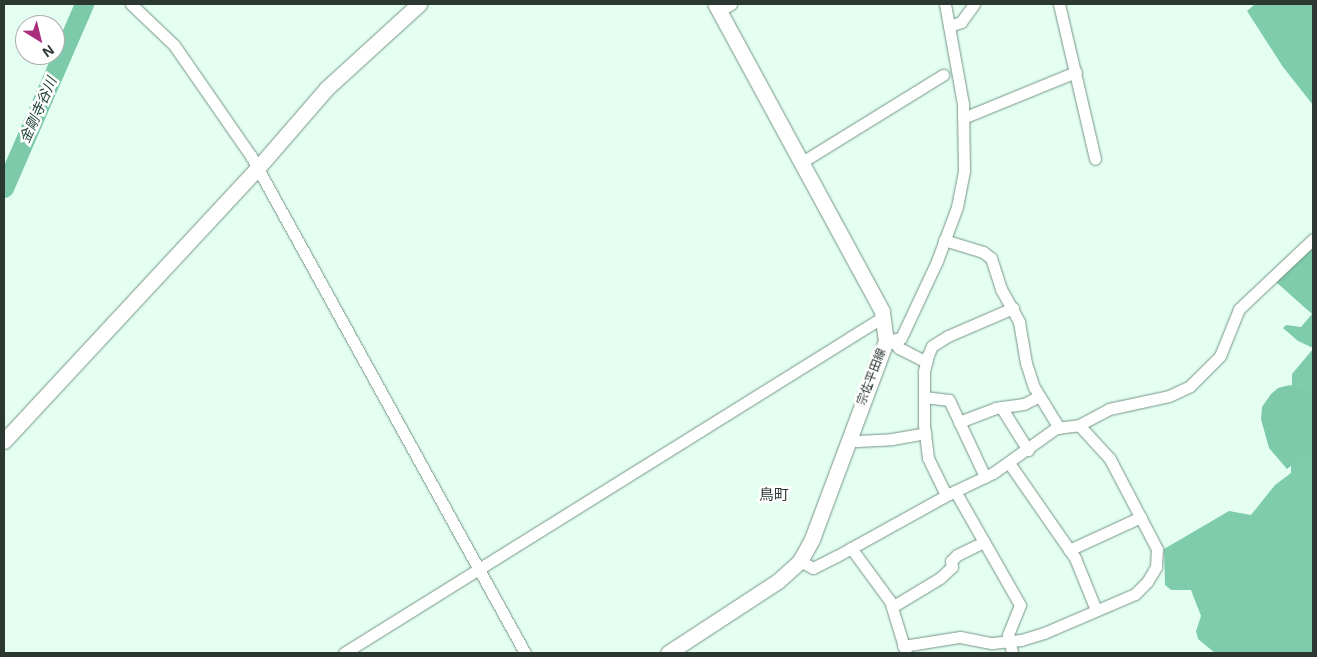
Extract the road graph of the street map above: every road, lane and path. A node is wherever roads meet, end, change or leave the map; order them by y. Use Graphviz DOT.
graph roads {
  1 [pos="130,4"];
  2 [pos="419,4"];
  3 [pos="945,4"];
  4 [pos="974,4"];
  5 [pos="1059,4"];
  6 [pos="722,6"];
  7 [pos="949,26"];
  8 [pos="1076,72"];
  9 [pos="943,75"];
  10 [pos="963,118"];
  11 [pos="1095,159"];
  12 [pos="802,162"];
  13 [pos="256,170"];
  14 [pos="1313,239"];
  15 [pos="944,240"];
  16 [pos="1013,308"];
  17 [pos="883,317"];
  18 [pos="889,340"];
  19 [pos="926,362"];
  20 [pos="1039,396"];
  21 [pos="924,397"];
  22 [pos="1001,407"];
  23 [pos="959,422"];
  24 [pos="1079,424"];
  25 [pos="1059,428"];
  26 [pos="925,433"];
  27 [pos="849,438"];
  28 [pos="4,441"];
  29 [pos="1028,450"];
  30 [pos="1009,463"];
  31 [pos="985,477"];
  32 [pos="951,493"];
  33 [pos="1141,517"];
  34 [pos="984,542"];
  35 [pos="851,548"];
  36 [pos="1069,550"];
  37 [pos="800,562"];
  38 [pos="480,569"];
  39 [pos="892,607"];
  40 [pos="1096,610"];
  41 [pos="1009,641"];
  42 [pos="904,650"];
  43 [pos="344,653"];
  44 [pos="525,653"];
  45 [pos="668,653"];
  46 [pos="1012,653"];
  1 -- 13 [label="street"];
  2 -- 13 [label="main road"];
  3 -- 7 [label="street"];
  4 -- 7 [label="street"];
  5 -- 8 [label="street"];
  6 -- 12 [label="main road, 宗佐平田線"];
  7 -- 10 [label="street"];
  8 -- 10 [label="street"];
  8 -- 11 [label="street"];
  9 -- 12 [label="street"];
  10 -- 15 [label="street"];
  12 -- 17 [label="main road, 宗佐平田線"];
  13 -- 28 [label="main road"];
  13 -- 38 [label="street"];
  14 -- 24 [label="street"];
  15 -- 16 [label="street"];
  15 -- 18 [label="street"];
  16 -- 19 [label="street"];
  16 -- 20 [label="street"];
  17 -- 18 [label="main road, 宗佐平田線"];
  17 -- 38 [label="street"];
  18 -- 19 [label="street"];
  18 -- 27 [label="main road, 宗佐平田線"];
  19 -- 21 [label="street"];
  20 -- 22 [label="street"];
  20 -- 25 [label="street"];
  21 -- 23 [label="street"];
  21 -- 26 [label="street"];
  22 -- 23 [label="street"];
  22 -- 29 [label="street"];
  23 -- 31 [label="street"];
  24 -- 25 [label="street"];
  24 -- 33 [label="street"];
  25 -- 29 [label="street"];
  26 -- 27 [label="street"];
  26 -- 32 [label="street"];
  27 -- 37 [label="main road, 宗佐平田線"];
  29 -- 30 [label="street"];
  30 -- 31 [label="street"];
  30 -- 36 [label="street"];
  31 -- 32 [label="street"];
  32 -- 34 [label="street"];
  32 -- 35 [label="street"];
  33 -- 36 [label="street"];
  33 -- 40 [label="street"];
  34 -- 39 [label="street"];
  34 -- 41 [label="street"];
  35 -- 37 [label="street"];
  35 -- 39 [label="street"];
  36 -- 40 [label="street"];
  37 -- 45 [label="main road, 宗佐平田線"];
  38 -- 43 [label="street"];
  38 -- 44 [label="street"];
  39 -- 42 [label="street"];
  40 -- 41 [label="street"];
  41 -- 42 [label="street"];
  41 -- 46 [label="street"];
}
